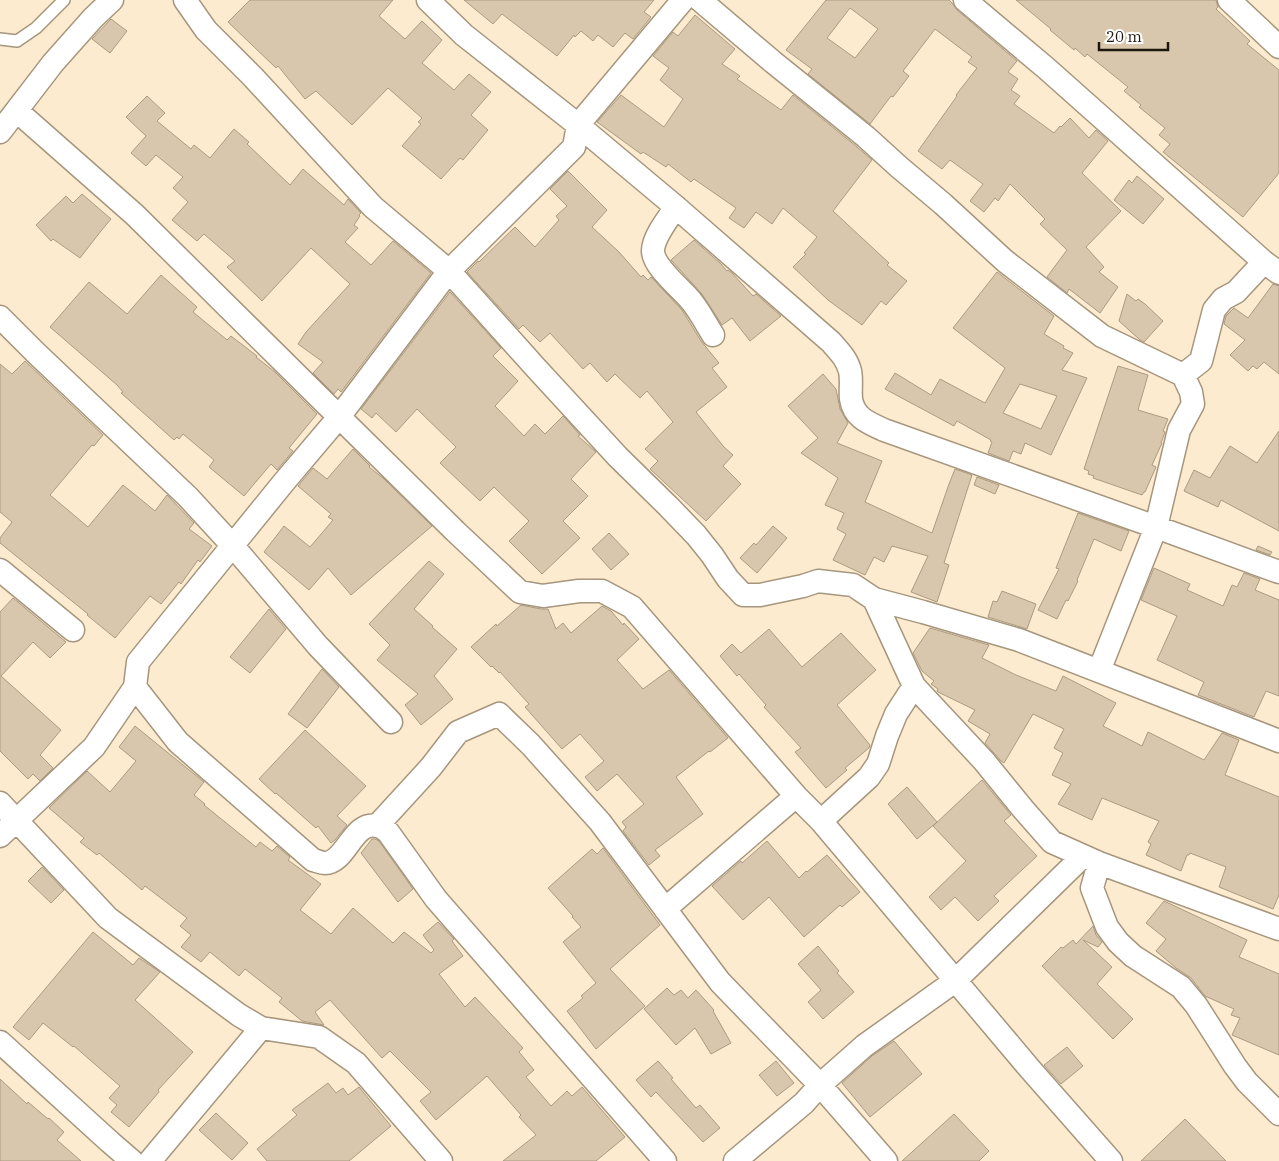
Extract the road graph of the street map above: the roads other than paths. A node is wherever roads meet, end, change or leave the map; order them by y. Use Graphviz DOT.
graph roads {
  1 [pos="64,0"];
  2 [pos="112,0"];
  3 [pos="185,0"];
  4 [pos="428,0"];
  5 [pos="684,0"];
  6 [pos="700,0"];
  7 [pos="964,0"];
  8 [pos="1229,0"];
  9 [pos="0,39"];
  10 [pos="1279,47"];
  11 [pos="17,111"];
  12 [pos="578,125"];
  13 [pos="0,132"];
  14 [pos="676,207"];
  15 [pos="1271,268"];
  16 [pos="449,271"];
  17 [pos="0,317"];
  18 [pos="713,334"];
  19 [pos="1183,374"];
  20 [pos="339,418"];
  21 [pos="1156,527"];
  22 [pos="233,546"];
  23 [pos="0,570"];
  24 [pos="1279,572"];
  25 [pos="874,599"];
  26 [pos="73,630"];
  27 [pos="1099,671"];
  28 [pos="914,686"];
  29 [pos="135,687"];
  30 [pos="391,722"];
  31 [pos="1279,741"];
  32 [pos="796,796"];
  33 [pos="0,803"];
  34 [pos="16,820"];
  35 [pos="821,821"];
  36 [pos="377,826"];
  37 [pos="0,836"];
  38 [pos="1091,859"];
  39 [pos="665,909"];
  40 [pos="1279,928"];
  41 [pos="956,981"];
  42 [pos="261,1028"];
  43 [pos="0,1042"];
  44 [pos="820,1085"];
  45 [pos="1279,1114"];
  46 [pos="132,1161"];
  47 [pos="150,1161"];
  48 [pos="441,1161"];
  49 [pos="665,1161"];
  50 [pos="735,1161"];
  51 [pos="886,1161"];
  52 [pos="1111,1161"];
  1 -- 9 [label="lane"];
  2 -- 11 [label="street"];
  3 -- 16 [label="street"];
  4 -- 12 [label="street"];
  5 -- 12 [label="street"];
  6 -- 19 [label="street"];
  7 -- 15 [label="street"];
  8 -- 10 [label="street"];
  11 -- 13 [label="street"];
  11 -- 20 [label="street"];
  12 -- 14 [label="street"];
  12 -- 16 [label="street"];
  14 -- 18 [label="street"];
  14 -- 21 [label="street"];
  15 -- 19 [label="street"];
  16 -- 20 [label="street"];
  16 -- 25 [label="street"];
  17 -- 22 [label="street"];
  19 -- 21 [label="street"];
  20 -- 22 [label="street"];
  20 -- 32 [label="street"];
  21 -- 24 [label="street"];
  21 -- 27 [label="street"];
  22 -- 29 [label="street"];
  22 -- 30 [label="street"];
  23 -- 26 [label="street"];
  25 -- 27 [label="street"];
  25 -- 28 [label="street"];
  27 -- 31 [label="street"];
  28 -- 35 [label="street"];
  28 -- 38 [label="street"];
  29 -- 34 [label="street"];
  29 -- 36 [label="street"];
  32 -- 35 [label="street"];
  32 -- 39 [label="street"];
  33 -- 34 [label="street"];
  34 -- 37 [label="street"];
  34 -- 42 [label="street"];
  35 -- 41 [label="street"];
  36 -- 39 [label="street"];
  36 -- 49 [label="street"];
  38 -- 40 [label="street"];
  38 -- 41 [label="street"];
  38 -- 45 [label="street"];
  39 -- 44 [label="street"];
  41 -- 44 [label="street"];
  41 -- 52 [label="street"];
  42 -- 47 [label="street"];
  42 -- 48 [label="street"];
  43 -- 46 [label="street"];
  44 -- 50 [label="street"];
  44 -- 51 [label="street"];
}
